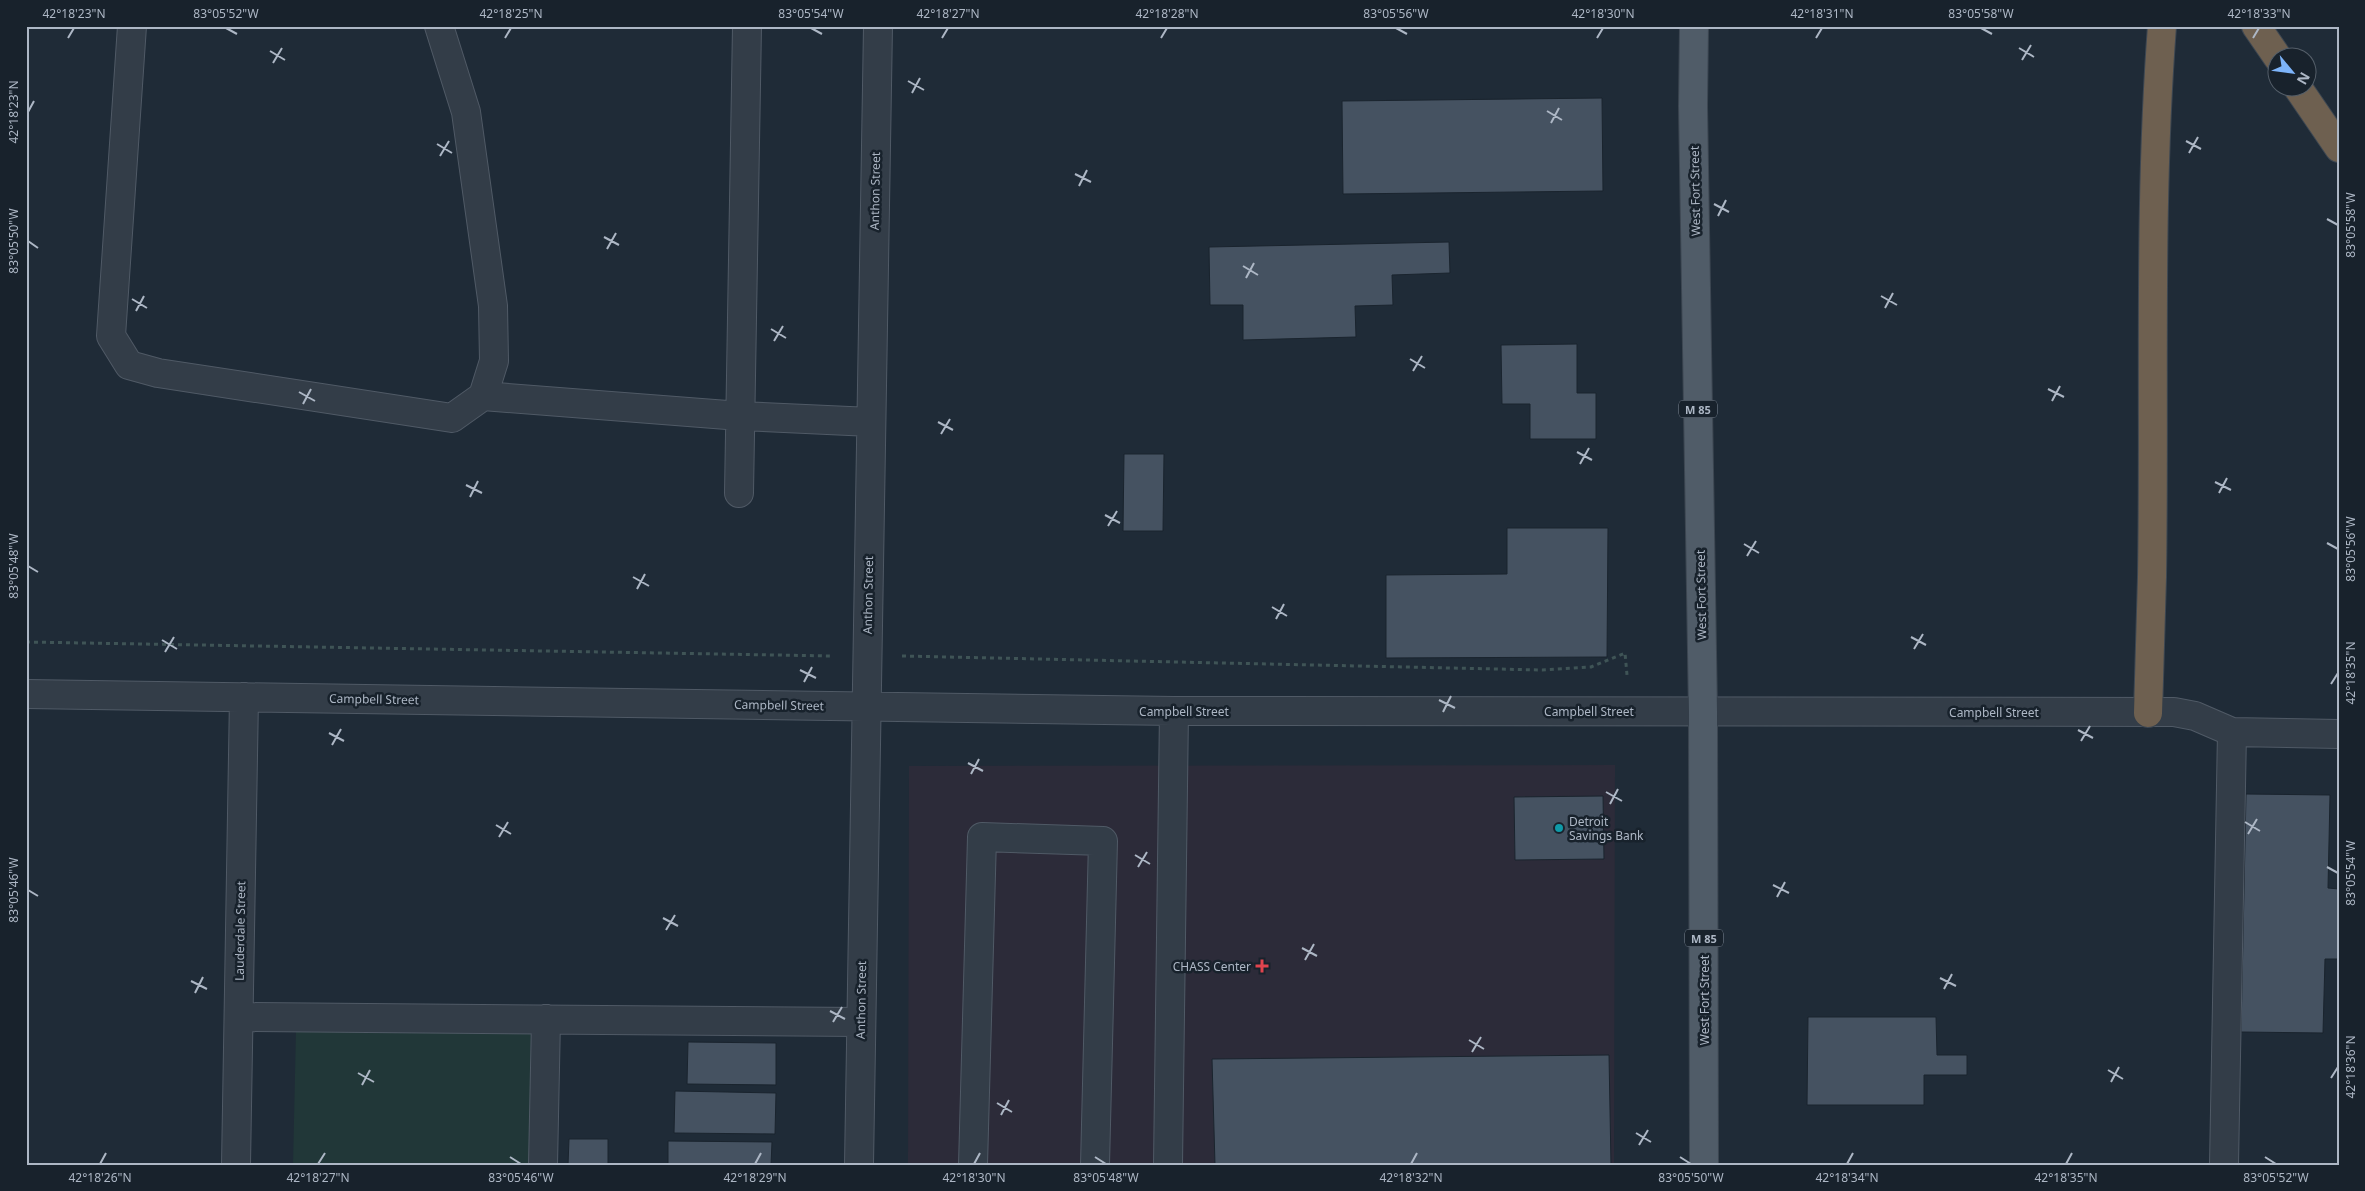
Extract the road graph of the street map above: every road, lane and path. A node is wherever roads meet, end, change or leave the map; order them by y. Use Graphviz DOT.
graph roads {
  1 [pos="132,26"];
  2 [pos="439,26"];
  3 [pos="748,26"];
  4 [pos="878,26"];
  5 [pos="1694,26"];
  6 [pos="2162,26"];
  7 [pos="2259,31"];
  8 [pos="2271,48"];
  9 [pos="2305,98"];
  10 [pos="2339,148"];
  11 [pos="483,396"];
  12 [pos="740,416"];
  13 [pos="871,422"];
  14 [pos="739,493"];
  15 [pos="26,642"];
  16 [pos="1625,653"];
  17 [pos="867,656"];
  18 [pos="26,694"];
  19 [pos="244,697"];
  20 [pos="866,706"];
  21 [pos="1174,711"];
  22 [pos="1703,712"];
  23 [pos="2148,713"];
  24 [pos="2232,732"];
  25 [pos="2339,734"];
  26 [pos="238,1017"];
  27 [pos="546,1019"];
  28 [pos="861,1022"];
  29 [pos="236,1165"];
  30 [pos="543,1165"];
  31 [pos="858,1165"];
  32 [pos="973,1165"];
  33 [pos="1094,1165"];
  34 [pos="1168,1165"];
  35 [pos="1704,1165"];
  36 [pos="2224,1165"];
  1 -- 11 [label="street"];
  2 -- 11 [label="street"];
  3 -- 12 [label="street"];
  4 -- 13 [label="street, Anthon Street"];
  5 -- 22 [label="main road, West Fort Street / M 85"];
  6 -- 23 [label="highway"];
  7 -- 8 [label="highway"];
  9 -- 10 [label="highway"];
  11 -- 12 [label="street"];
  12 -- 13 [label="street"];
  12 -- 14 [label="street"];
  13 -- 17 [label="street, Anthon Street"];
  15 -- 17 [label="path"];
  16 -- 17 [label="path"];
  17 -- 20 [label="street, Anthon Street"];
  18 -- 19 [label="street, Campbell Street"];
  19 -- 20 [label="street, Campbell Street"];
  19 -- 26 [label="street, Lauderdale Street"];
  20 -- 21 [label="street, Campbell Street"];
  20 -- 28 [label="street, Anthon Street"];
  21 -- 22 [label="street, Campbell Street"];
  21 -- 34 [label="street"];
  22 -- 23 [label="street, Campbell Street"];
  22 -- 35 [label="main road, West Fort Street / M 85"];
  23 -- 24 [label="street, Campbell Street"];
  24 -- 25 [label="street, Campbell Street"];
  24 -- 36 [label="street"];
  26 -- 27 [label="street"];
  26 -- 29 [label="street, Lauderdale Street"];
  27 -- 28 [label="street"];
  27 -- 30 [label="street"];
  28 -- 31 [label="street, Anthon Street"];
  32 -- 33 [label="street"];
}
